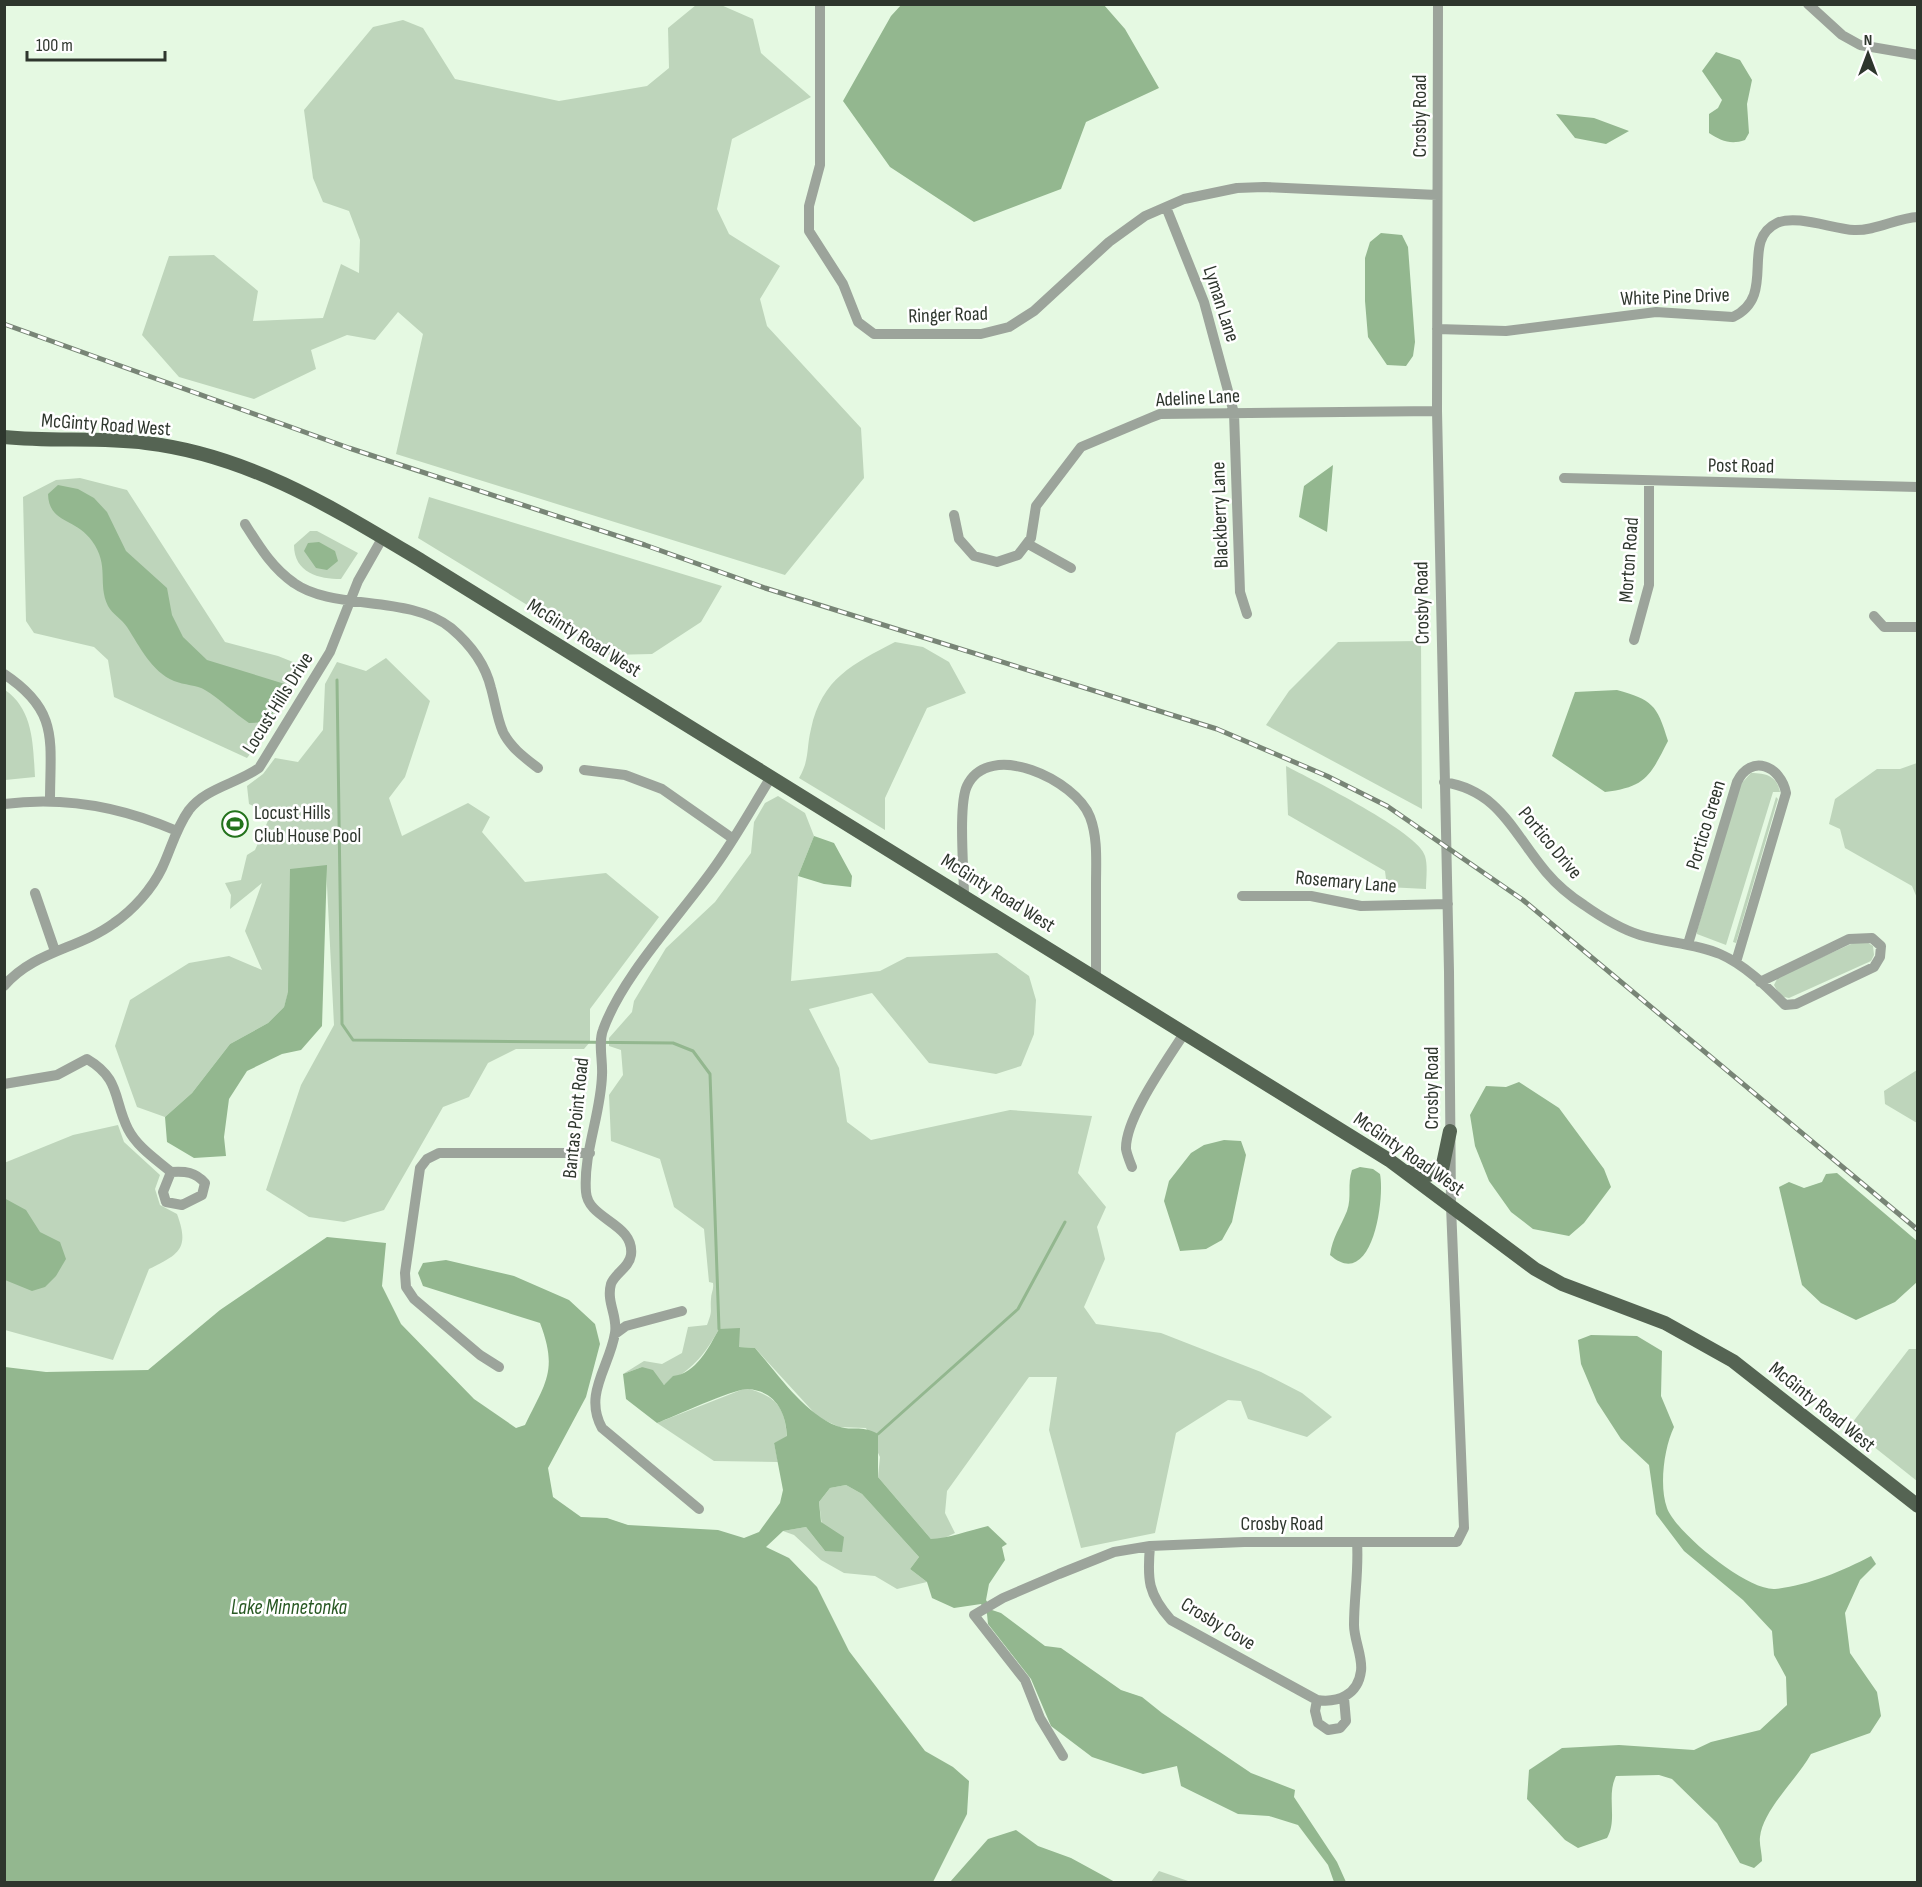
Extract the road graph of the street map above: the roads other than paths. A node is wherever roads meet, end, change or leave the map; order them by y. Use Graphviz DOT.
graph roads {
  1 [pos="820,4"];
  2 [pos="1438,4"];
  3 [pos="1808,4"];
  4 [pos="1917,55"];
  5 [pos="1437,195"];
  6 [pos="1166,207"];
  7 [pos="1917,216"];
  8 [pos="1437,329"];
  9 [pos="1437,411"];
  10 [pos="1234,413"];
  11 [pos="4,437"];
  12 [pos="1564,478"];
  13 [pos="1649,481"];
  14 [pos="1917,487"];
  15 [pos="954,515"];
  16 [pos="244,524"];
  17 [pos="383,537"];
  18 [pos="1028,544"];
  19 [pos="1071,568"];
  20 [pos="353,599"];
  21 [pos="1247,614"];
  22 [pos="1874,616"];
  23 [pos="1917,627"];
  24 [pos="1634,640"];
  25 [pos="4,674"];
  26 [pos="538,768"];
  27 [pos="584,770"];
  28 [pos="771,777"];
  29 [pos="1444,782"];
  30 [pos="51,801"];
  31 [pos="4,804"];
  32 [pos="177,831"];
  33 [pos="732,838"];
  34 [pos="35,893"];
  35 [pos="964,896"];
  36 [pos="1242,896"];
  37 [pos="1448,904"];
  38 [pos="1688,944"];
  39 [pos="55,951"];
  40 [pos="1736,962"];
  41 [pos="1096,977"];
  42 [pos="1760,982"];
  43 [pos="4,986"];
  44 [pos="1185,1032"];
  45 [pos="4,1084"];
  46 [pos="1450,1131"];
  47 [pos="590,1153"];
  48 [pos="1132,1167"];
  49 [pos="1404,1171"];
  50 [pos="171,1172"];
  51 [pos="1451,1206"];
  52 [pos="682,1311"];
  53 [pos="615,1334"];
  54 [pos="499,1367"];
  55 [pos="1917,1506"];
  56 [pos="699,1509"];
  57 [pos="1357,1542"];
  58 [pos="1150,1546"];
  59 [pos="1344,1698"];
  60 [pos="1317,1700"];
  61 [pos="1063,1756"];
  1 -- 6 [label="street, Ringer Road"];
  2 -- 5 [label="street, Crosby Road"];
  3 -- 4 [label="street"];
  5 -- 6 [label="street, Ringer Road"];
  5 -- 8 [label="street, Crosby Road"];
  6 -- 10 [label="street, Lyman Lane"];
  7 -- 8 [label="street, White Pine Drive"];
  8 -- 9 [label="street, Crosby Road"];
  9 -- 10 [label="street, Adeline Lane"];
  9 -- 29 [label="street, Crosby Road"];
  10 -- 18 [label="street, Adeline Lane"];
  10 -- 21 [label="street, Blackberry Lane"];
  11 -- 17 [label="main road, McGinty Road West"];
  12 -- 13 [label="street, Post Road"];
  13 -- 14 [label="street, Post Road"];
  13 -- 24 [label="street, Morton Road"];
  15 -- 18 [label="street"];
  16 -- 20 [label="street"];
  17 -- 20 [label="street, Locust Hills Drive"];
  17 -- 28 [label="main road, McGinty Road West"];
  18 -- 19 [label="street"];
  20 -- 26 [label="street"];
  20 -- 32 [label="street, Locust Hills Drive"];
  22 -- 23 [label="street"];
  25 -- 30 [label="street"];
  27 -- 33 [label="street"];
  28 -- 33 [label="street, Bantas Point Road"];
  28 -- 35 [label="main road, McGinty Road West"];
  29 -- 37 [label="street, Crosby Road"];
  29 -- 38 [label="street, Portico Drive"];
  30 -- 31 [label="street"];
  30 -- 32 [label="street"];
  32 -- 39 [label="street, Locust Hills Drive"];
  33 -- 47 [label="street, Bantas Point Road"];
  34 -- 39 [label="street"];
  35 -- 41 [label="main road, McGinty Road West"];
  35 -- 41 [label="street"];
  36 -- 37 [label="street, Rosemary Lane"];
  37 -- 46 [label="street, Crosby Road"];
  38 -- 40 [label="street, Portico Drive"];
  38 -- 40 [label="street, Portico Green"];
  39 -- 43 [label="street, Locust Hills Drive"];
  40 -- 42 [label="street, Portico Drive"];
  41 -- 44 [label="main road, McGinty Road West"];
  42 -- 42 [label="street, Portico Drive"];
  44 -- 48 [label="street"];
  44 -- 49 [label="main road, McGinty Road West"];
  45 -- 50 [label="street"];
  46 -- 49 [label="main road"];
  46 -- 51 [label="street, Crosby Road"];
  47 -- 53 [label="street, Bantas Point Road"];
  47 -- 54 [label="street"];
  49 -- 51 [label="main road, McGinty Road West"];
  51 -- 55 [label="main road, McGinty Road West"];
  51 -- 57 [label="street, Crosby Road"];
  52 -- 53 [label="street"];
  53 -- 56 [label="street, Bantas Point Road"];
  57 -- 58 [label="street, Crosby Road"];
  57 -- 59 [label="street"];
  58 -- 60 [label="street, Crosby Cove"];
  58 -- 61 [label="street, Crosby Road"];
  59 -- 60 [label="street"];
  59 -- 60 [label="street"];
}
